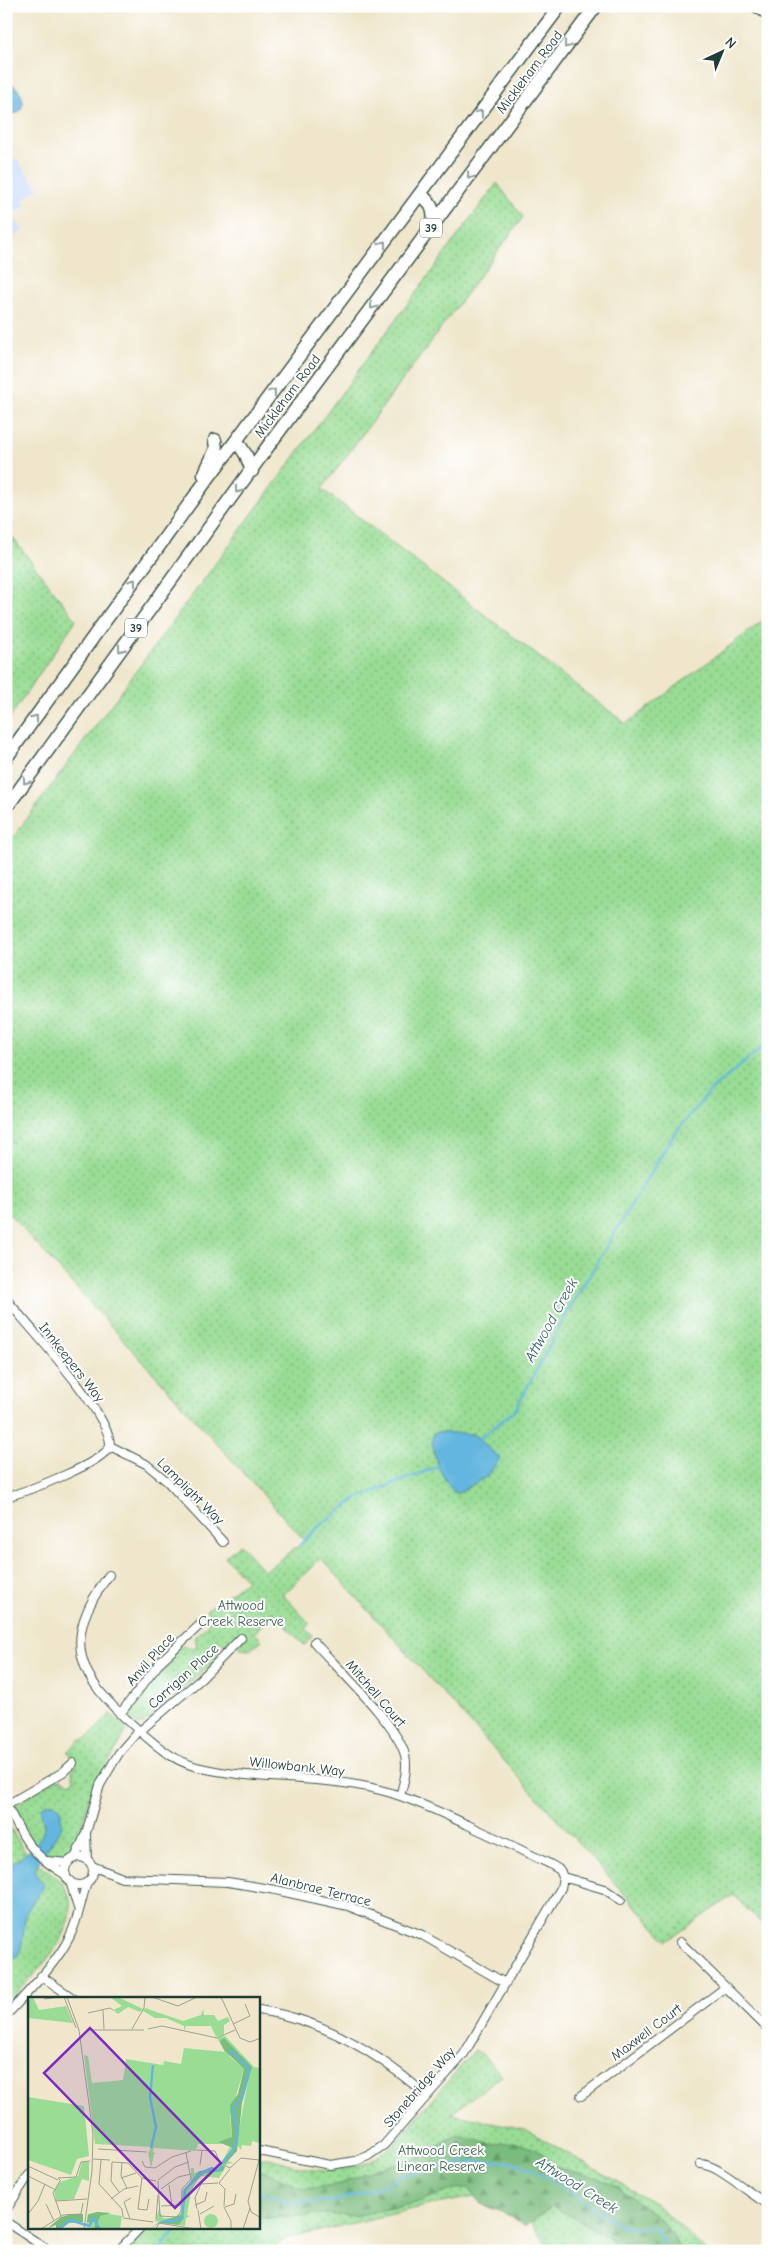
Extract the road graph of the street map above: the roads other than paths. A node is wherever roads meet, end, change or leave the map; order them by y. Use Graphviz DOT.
graph roads {
  1 [pos="560,6"];
  2 [pos="596,6"];
  3 [pos="753,6"];
  4 [pos="768,16"];
  5 [pos="420,194"];
  6 [pos="434,225"];
  7 [pos="215,440"];
  8 [pos="237,441"];
  9 [pos="227,453"];
  10 [pos="252,470"];
  11 [pos="203,485"];
  12 [pos="6,758"];
  13 [pos="6,808"];
  14 [pos="6,1299"];
  15 [pos="110,1446"];
  16 [pos="6,1497"];
  17 [pos="223,1542"];
  18 [pos="109,1575"];
  19 [pos="202,1623"];
  20 [pos="241,1638"];
  21 [pos="314,1642"];
  22 [pos="120,1714"];
  23 [pos="139,1731"];
  24 [pos="73,1762"];
  25 [pos="400,1796"];
  26 [pos="7,1804"];
  27 [pos="86,1833"];
  28 [pos="75,1858"];
  29 [pos="87,1859"];
  30 [pos="47,1861"];
  31 [pos="68,1863"];
  32 [pos="92,1866"];
  33 [pos="114,1876"];
  34 [pos="562,1877"];
  35 [pos="68,1878"];
  36 [pos="89,1880"];
  37 [pos="621,1900"];
  38 [pos="78,1908"];
  39 [pos="680,1942"];
  40 [pos="41,1976"];
  41 [pos="505,1983"];
  42 [pos="726,1987"];
  43 [pos="72,1997"];
  44 [pos="260,2010"];
  45 [pos="6,2016"];
  46 [pos="768,2029"];
  47 [pos="427,2096"];
  48 [pos="581,2096"];
  49 [pos="260,2151"];
  50 [pos="700,2164"];
  51 [pos="28,2177"];
  52 [pos="768,2204"];
  53 [pos="6,2210"];
  54 [pos="6,2222"];
  55 [pos="138,2230"];
  56 [pos="50,2251"];
  57 [pos="118,2251"];
  5 -- 1 [label="main road, Mickleham Road / 39, one-way"];
  2 -- 6 [label="main road, Mickleham Road / 39, one-way"];
  3 -- 4 [label="street"];
  5 -- 6 [label="main road"];
  8 -- 5 [label="main road, Mickleham Road / 39, one-way"];
  6 -- 10 [label="main road, Mickleham Road / 39, one-way"];
  7 -- 11 [label="main road"];
  8 -- 9 [label="main road, Mickleham Road / 39"];
  8 -- 10 [label="main road"];
  9 -- 10 [label="main road"];
  9 -- 11 [label="main road, Mickleham Road / 39"];
  10 -- 13 [label="main road, Mickleham Road / 39, one-way"];
  12 -- 11 [label="main road, Mickleham Road / 39, one-way"];
  14 -- 15 [label="street, Innkeepers Way"];
  15 -- 16 [label="street"];
  15 -- 17 [label="street, Lamplight Way"];
  18 -- 22 [label="street, Willowbank Way"];
  19 -- 22 [label="street, Anvil Place"];
  20 -- 23 [label="street, Corrigan Place"];
  21 -- 25 [label="street, Mitchell Court"];
  22 -- 23 [label="street, Willowbank Way"];
  23 -- 25 [label="street, Willowbank Way"];
  23 -- 27 [label="street"];
  24 -- 26 [label="street"];
  25 -- 34 [label="street, Willowbank Way"];
  26 -- 30 [label="street"];
  27 -- 28 [label="street"];
  27 -- 29 [label="street"];
  28 -- 29 [label="street"];
  28 -- 31 [label="street"];
  29 -- 32 [label="street"];
  30 -- 31 [label="street"];
  30 -- 35 [label="street"];
  31 -- 35 [label="street"];
  32 -- 33 [label="street, Alanbrae Terrace"];
  32 -- 36 [label="street"];
  33 -- 36 [label="street, Alanbrae Terrace"];
  33 -- 41 [label="street, Alanbrae Terrace"];
  34 -- 37 [label="street, Willowbank Way"];
  34 -- 41 [label="street, Stonebridge Way"];
  35 -- 36 [label="street, Alanbrae Terrace"];
  35 -- 38 [label="street"];
  36 -- 38 [label="street"];
  38 -- 40 [label="street"];
  39 -- 42 [label="street"];
  40 -- 43 [label="street"];
  40 -- 45 [label="street"];
  41 -- 47 [label="street, Stonebridge Way"];
  42 -- 46 [label="street"];
  42 -- 48 [label="street, Maxwell Court"];
  44 -- 47 [label="street"];
  47 -- 49 [label="street, Stonebridge Way"];
  50 -- 52 [label="street"];
  51 -- 53 [label="street"];
  54 -- 56 [label="street"];
  55 -- 57 [label="street"];
}
